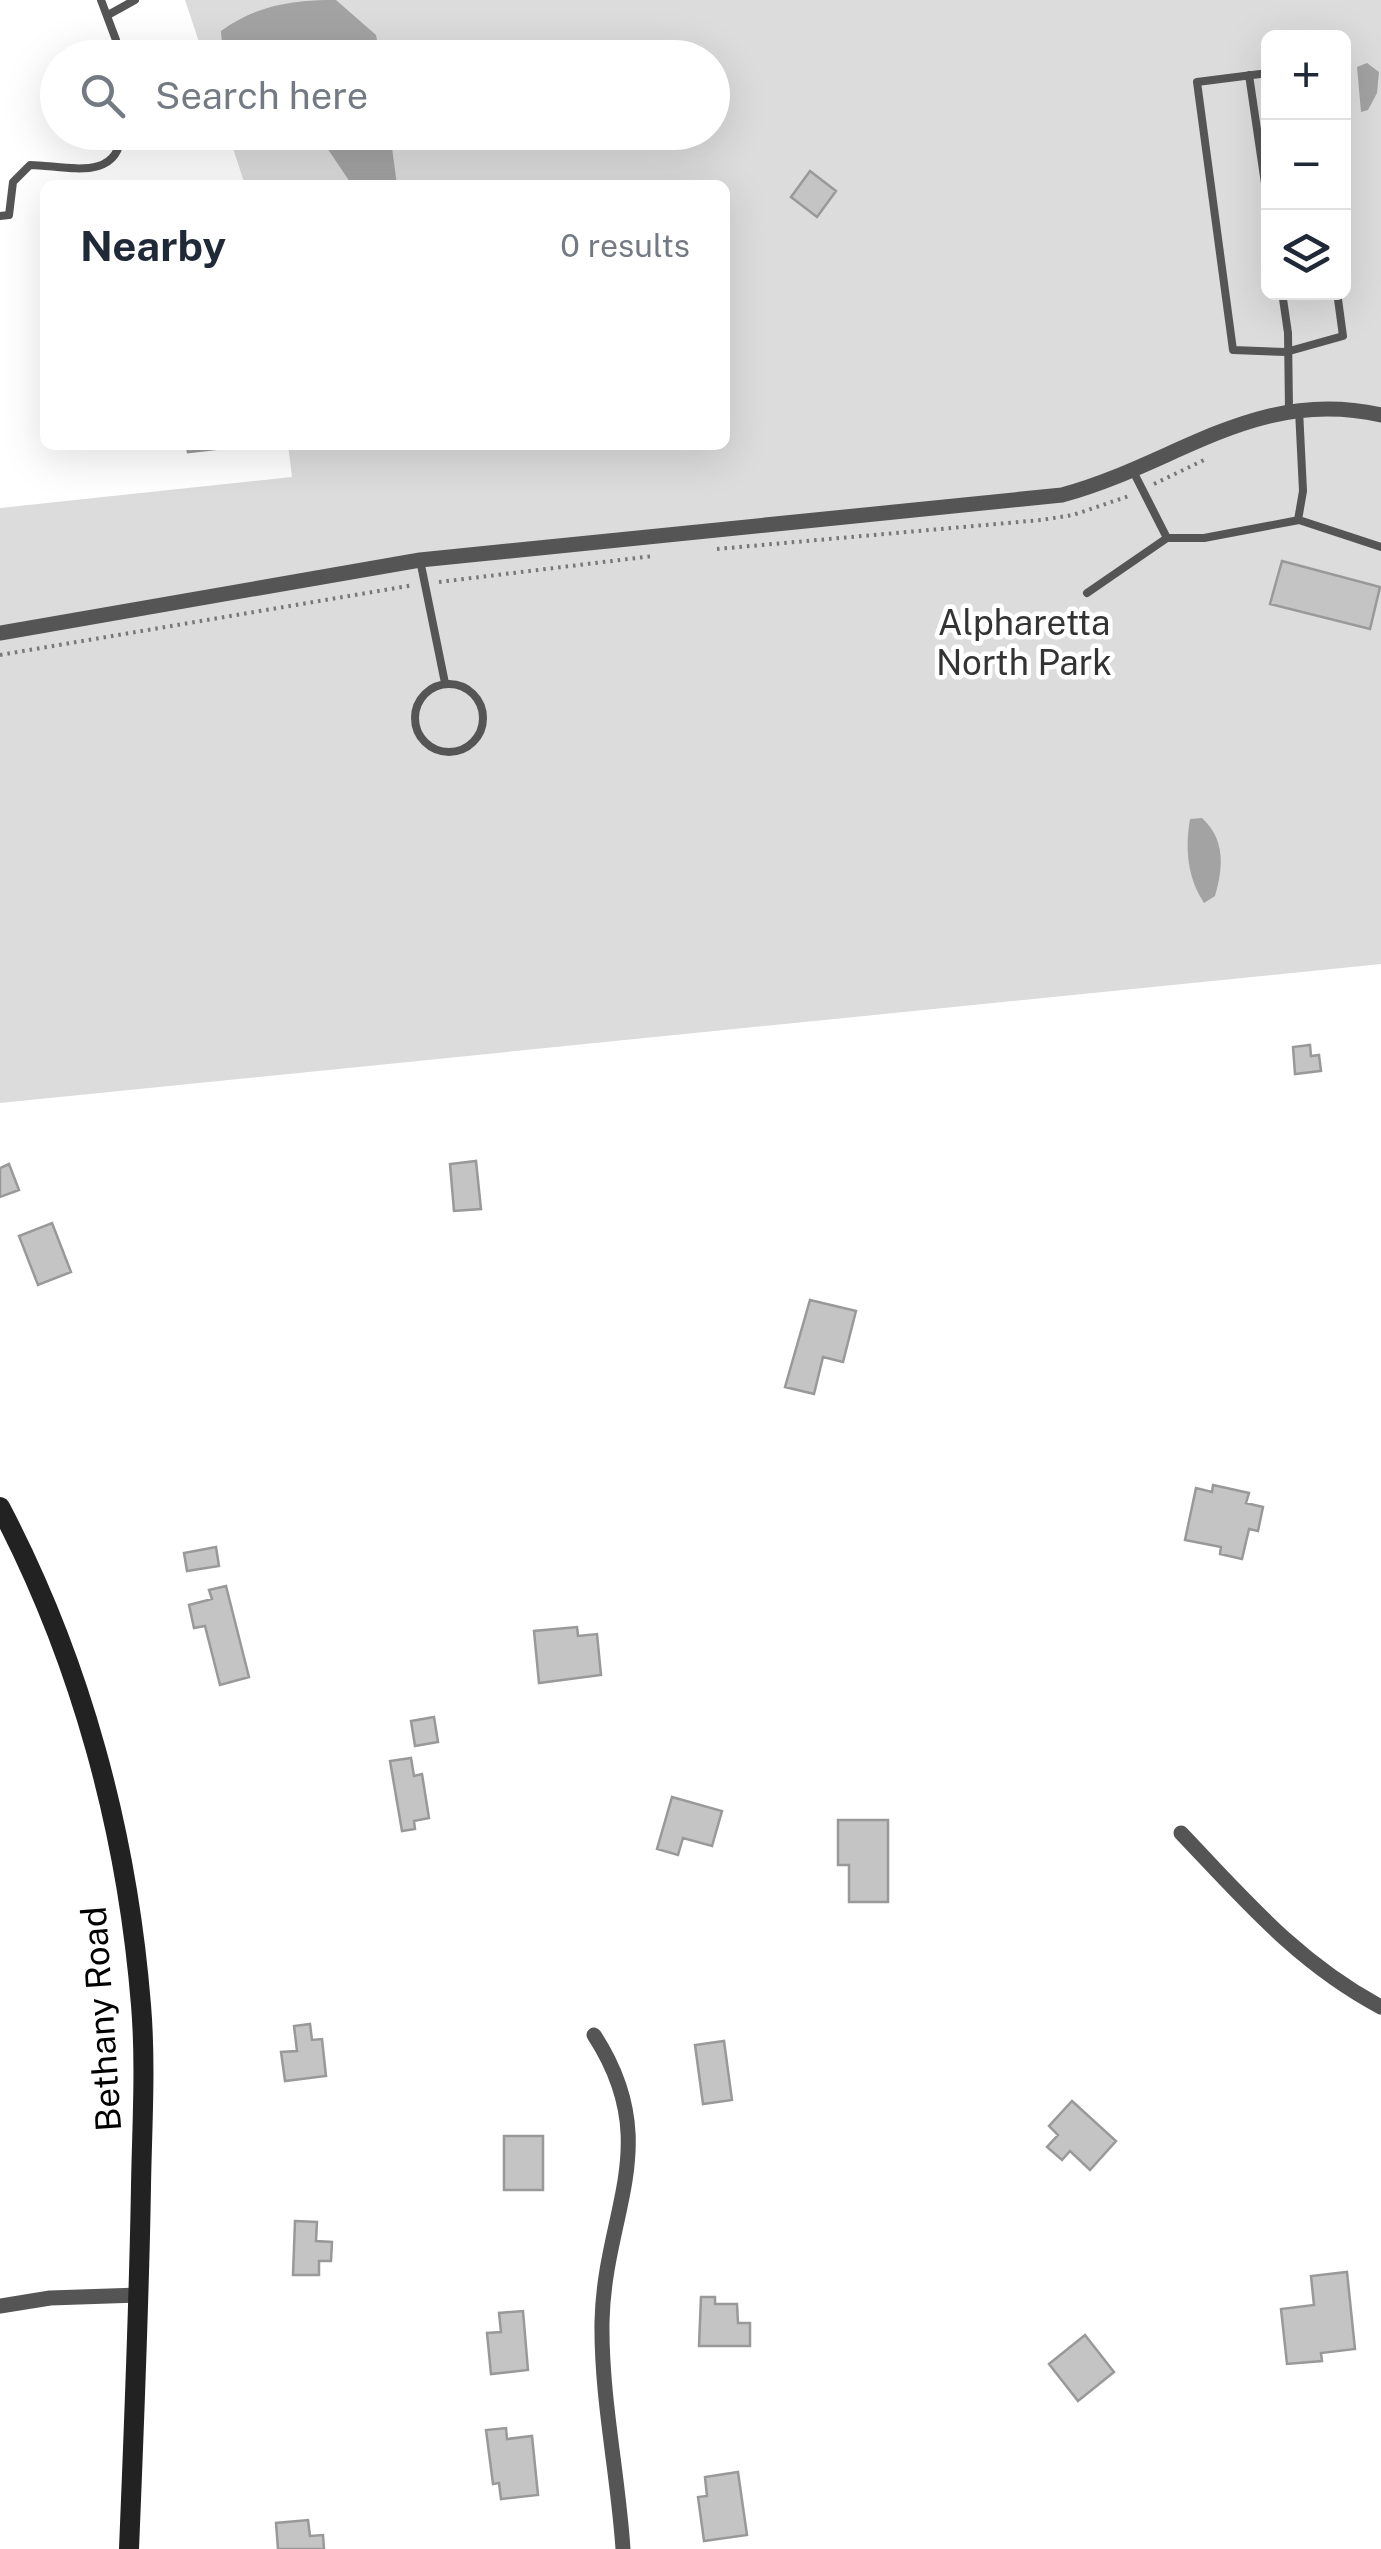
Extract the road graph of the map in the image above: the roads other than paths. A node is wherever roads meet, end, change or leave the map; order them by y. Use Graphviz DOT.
graph roads {
  1 [pos="100,0"];
  2 [pos="135,0"];
  3 [pos="108,14"];
  4 [pos="113,40"];
  5 [pos="1261,74"];
  6 [pos="1249,76"];
  7 [pos="118,150"];
  8 [pos="1261,157"];
  9 [pos="4,216"];
  10 [pos="1283,300"];
  11 [pos="1339,300"];
  12 [pos="1286,352"];
  13 [pos="1294,409"];
  14 [pos="1381,415"];
  15 [pos="1134,473"];
  16 [pos="1298,520"];
  17 [pos="1167,538"];
  18 [pos="1381,547"];
  19 [pos="420,560"];
  20 [pos="1088,593"];
  21 [pos="0,633"];
  22 [pos="445,684"];
  23 [pos="0,1506"];
  24 [pos="1181,1833"];
  25 [pos="1381,2008"];
  26 [pos="594,2035"];
  27 [pos="138,2294"];
  28 [pos="0,2306"];
  29 [pos="129,2549"];
  30 [pos="624,2549"];
  1 -- 3 [label="lane"];
  2 -- 3 [label="lane"];
  3 -- 4 [label="lane"];
  5 -- 6 [label="lane"];
  6 -- 8 [label="lane"];
  6 -- 12 [label="lane"];
  7 -- 9 [label="lane"];
  10 -- 12 [label="lane"];
  11 -- 12 [label="lane"];
  12 -- 13 [label="lane"];
  13 -- 14 [label="street"];
  13 -- 15 [label="street"];
  13 -- 16 [label="lane"];
  15 -- 17 [label="lane"];
  15 -- 19 [label="street"];
  16 -- 17 [label="lane"];
  16 -- 18 [label="lane"];
  17 -- 20 [label="lane"];
  19 -- 21 [label="street"];
  19 -- 22 [label="lane"];
  22 -- 22 [label="lane"];
  23 -- 27 [label="street, Bethany Road"];
  24 -- 25 [label="street"];
  26 -- 30 [label="street"];
  27 -- 28 [label="street"];
  27 -- 29 [label="street, Bethany Road"];
}
